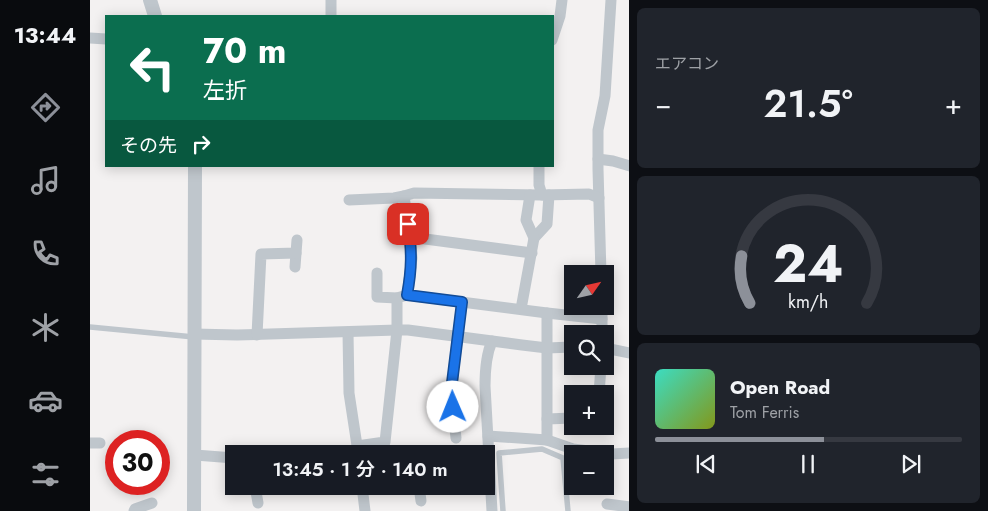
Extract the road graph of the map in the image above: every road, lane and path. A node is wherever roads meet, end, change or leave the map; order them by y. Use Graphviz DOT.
graph roads {
  1 [pos="150,0"];
  2 [pos="331,0"];
  3 [pos="562,0"];
  4 [pos="611,0"];
  5 [pos="155,15"];
  6 [pos="331,15"];
  7 [pos="554,34"];
  8 [pos="90,38"];
  9 [pos="105,39"];
  10 [pos="598,159"];
  11 [pos="629,166"];
  12 [pos="195,167"];
  13 [pos="540,167"];
  14 [pos="530,195"];
  15 [pos="545,195"];
  16 [pos="404,196"];
  17 [pos="599,198"];
  18 [pos="349,200"];
  19 [pos="410,238"];
  20 [pos="534,238"];
  21 [pos="297,240"];
  22 [pos="296,253"];
  23 [pos="532,253"];
  24 [pos="601,265"];
  25 [pos="296,267"];
  26 [pos="378,273"];
  27 [pos="402,297"];
  28 [pos="462,302"];
  29 [pos="522,309"];
  30 [pos="547,314"];
  31 [pos="602,315"];
  32 [pos="602,319"];
  33 [pos="602,325"];
  34 [pos="90,327"];
  35 [pos="397,330"];
  36 [pos="348,332"];
  37 [pos="257,335"];
  38 [pos="194,336"];
  39 [pos="457,337"];
  40 [pos="492,341"];
  41 [pos="564,347"];
  42 [pos="547,348"];
  43 [pos="614,350"];
  44 [pos="629,353"];
  45 [pos="564,418"];
  46 [pos="547,419"];
  47 [pos="488,436"];
  48 [pos="456,438"];
  49 [pos="547,440"];
  50 [pos="357,445"];
  51 [pos="375,445"];
  52 [pos="488,445"];
  53 [pos="629,453"];
  54 [pos="195,455"];
  55 [pos="225,457"];
  56 [pos="257,495"];
  57 [pos="363,495"];
  58 [pos="420,495"];
  59 [pos="491,495"];
  60 [pos="421,500"];
  61 [pos="152,503"];
  62 [pos="258,503"];
  63 [pos="607,504"];
  64 [pos="629,507"];
  65 [pos="134,511"];
  66 [pos="194,511"];
  67 [pos="365,511"];
  68 [pos="492,511"];
  69 [pos="503,511"];
  70 [pos="568,511"];
  1 -- 5 [label="street"];
  2 -- 6 [label="street"];
  3 -- 7 [label="street"];
  4 -- 10 [label="street"];
  8 -- 9 [label="street"];
  10 -- 11 [label="street"];
  10 -- 17 [label="street"];
  12 -- 38 [label="street"];
  13 -- 15 [label="street"];
  14 -- 15 [label="street"];
  14 -- 16 [label="street"];
  14 -- 20 [label="street"];
  15 -- 17 [label="street"];
  15 -- 20 [label="street"];
  16 -- 18 [label="street"];
  16 -- 19 [label="street"];
  17 -- 24 [label="street"];
  19 -- 23 [label="street"];
  19 -- 27 [label="street"];
  20 -- 23 [label="street"];
  21 -- 22 [label="street"];
  22 -- 25 [label="street"];
  22 -- 37 [label="street"];
  23 -- 29 [label="street"];
  26 -- 27 [label="street"];
  27 -- 28 [label="street"];
  27 -- 35 [label="street"];
  28 -- 29 [label="street"];
  28 -- 39 [label="street"];
  29 -- 30 [label="street"];
  30 -- 32 [label="street"];
  30 -- 42 [label="street"];
  31 -- 32 [label="street"];
  32 -- 33 [label="street"];
  34 -- 38 [label="lane"];
  35 -- 36 [label="street"];
  35 -- 39 [label="street"];
  35 -- 51 [label="street"];
  36 -- 37 [label="street"];
  36 -- 50 [label="street"];
  37 -- 38 [label="street"];
  38 -- 54 [label="street"];
  39 -- 40 [label="street"];
  39 -- 48 [label="street"];
  40 -- 42 [label="street"];
  40 -- 47 [label="street"];
  41 -- 42 [label="street"];
  42 -- 46 [label="street"];
  43 -- 44 [label="street"];
  45 -- 46 [label="street"];
  46 -- 49 [label="street"];
  47 -- 49 [label="street"];
  47 -- 52 [label="street"];
  49 -- 53 [label="street"];
  54 -- 55 [label="street"];
  54 -- 66 [label="street"];
  56 -- 62 [label="street"];
  57 -- 67 [label="street"];
  58 -- 60 [label="street"];
  59 -- 68 [label="street"];
  61 -- 65 [label="street"];
  63 -- 64 [label="street"];
  69 -- 70 [label="lane"];
}
